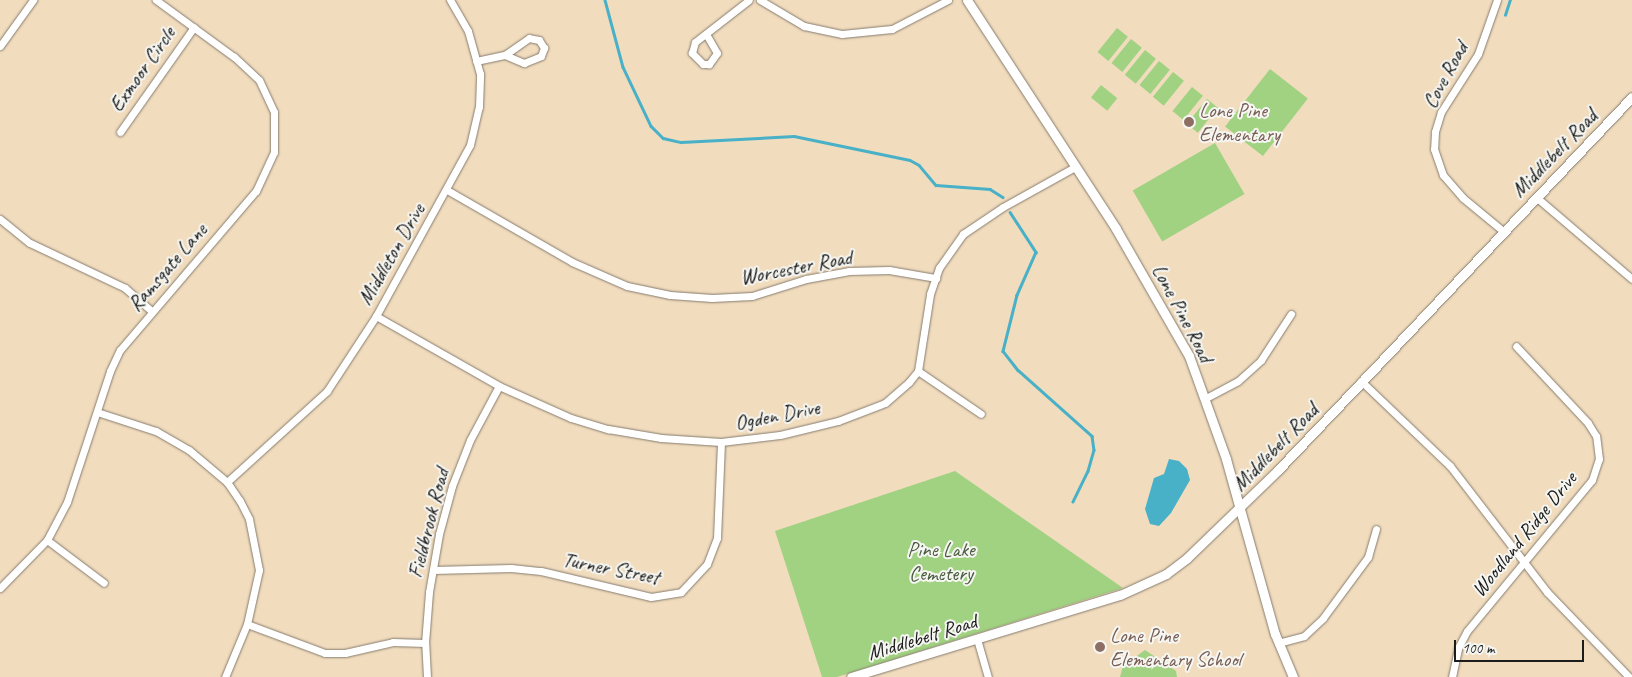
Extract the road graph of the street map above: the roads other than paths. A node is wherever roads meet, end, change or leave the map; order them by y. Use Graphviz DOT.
graph roads {
  1 [pos="32,0"];
  2 [pos="156,0"];
  3 [pos="450,0"];
  4 [pos="749,0"];
  5 [pos="760,0"];
  6 [pos="948,0"];
  7 [pos="967,0"];
  8 [pos="1497,0"];
  9 [pos="194,27"];
  10 [pos="706,34"];
  11 [pos="0,46"];
  12 [pos="505,55"];
  13 [pos="476,61"];
  14 [pos="1632,97"];
  15 [pos="120,132"];
  16 [pos="1075,167"];
  17 [pos="447,190"];
  18 [pos="1536,197"];
  19 [pos="0,219"];
  20 [pos="1503,231"];
  21 [pos="936,278"];
  22 [pos="1632,278"];
  23 [pos="152,311"];
  24 [pos="1291,314"];
  25 [pos="376,316"];
  26 [pos="1516,346"];
  27 [pos="918,371"];
  28 [pos="1361,381"];
  29 [pos="499,386"];
  30 [pos="1206,398"];
  31 [pos="97,412"];
  32 [pos="981,414"];
  33 [pos="721,442"];
  34 [pos="227,482"];
  35 [pos="1238,510"];
  36 [pos="1376,529"];
  37 [pos="47,540"];
  38 [pos="1523,564"];
  39 [pos="433,570"];
  40 [pos="104,583"];
  41 [pos="0,588"];
  42 [pos="247,624"];
  43 [pos="977,639"];
  44 [pos="425,643"];
  45 [pos="1278,643"];
  46 [pos="225,677"];
  47 [pos="427,677"];
  48 [pos="851,677"];
  49 [pos="988,677"];
  50 [pos="1293,677"];
  51 [pos="1452,677"];
  52 [pos="1629,677"];
  1 -- 11 [label="street"];
  2 -- 9 [label="street, Ramsgate Lane"];
  3 -- 13 [label="street, Middleton Drive"];
  4 -- 10 [label="street"];
  5 -- 6 [label="street"];
  7 -- 16 [label="street, Lone Pine Road"];
  8 -- 20 [label="street, Cove Road"];
  9 -- 15 [label="street, Exmoor Circle"];
  9 -- 23 [label="street, Ramsgate Lane"];
  12 -- 12 [label="street"];
  12 -- 13 [label="street"];
  13 -- 17 [label="street, Middleton Drive"];
  14 -- 18 [label="street, Middlebelt Road"];
  16 -- 21 [label="street"];
  16 -- 30 [label="street, Lone Pine Road"];
  17 -- 21 [label="street, Worcester Road"];
  17 -- 25 [label="street, Middleton Drive"];
  18 -- 20 [label="street, Middlebelt Road"];
  18 -- 22 [label="street"];
  19 -- 23 [label="street"];
  20 -- 28 [label="street, Middlebelt Road"];
  21 -- 27 [label="street"];
  23 -- 31 [label="street, Ramsgate Lane"];
  24 -- 30 [label="street"];
  25 -- 29 [label="street, Ogden Drive"];
  25 -- 34 [label="street, Middleton Drive"];
  26 -- 38 [label="street, Woodland Ridge Drive"];
  27 -- 32 [label="street"];
  27 -- 33 [label="street, Ogden Drive"];
  28 -- 35 [label="street, Middlebelt Road"];
  28 -- 38 [label="street"];
  29 -- 33 [label="street, Ogden Drive"];
  29 -- 39 [label="street, Fieldbrook Road"];
  30 -- 35 [label="street, Lone Pine Road"];
  31 -- 34 [label="street"];
  31 -- 37 [label="street, Ramsgate Lane"];
  33 -- 39 [label="street, Turner Street"];
  34 -- 42 [label="street"];
  35 -- 43 [label="street, Middlebelt Road"];
  35 -- 45 [label="street, Lone Pine Road"];
  36 -- 45 [label="street"];
  37 -- 40 [label="street"];
  37 -- 41 [label="street, Ramsgate Lane"];
  38 -- 51 [label="street, Woodland Ridge Drive"];
  38 -- 52 [label="street"];
  39 -- 44 [label="street, Fieldbrook Road"];
  42 -- 44 [label="street"];
  42 -- 46 [label="street"];
  43 -- 48 [label="street, Middlebelt Road"];
  43 -- 49 [label="street"];
  44 -- 47 [label="street, Fieldbrook Road"];
  45 -- 50 [label="street, Lone Pine Road"];
}
